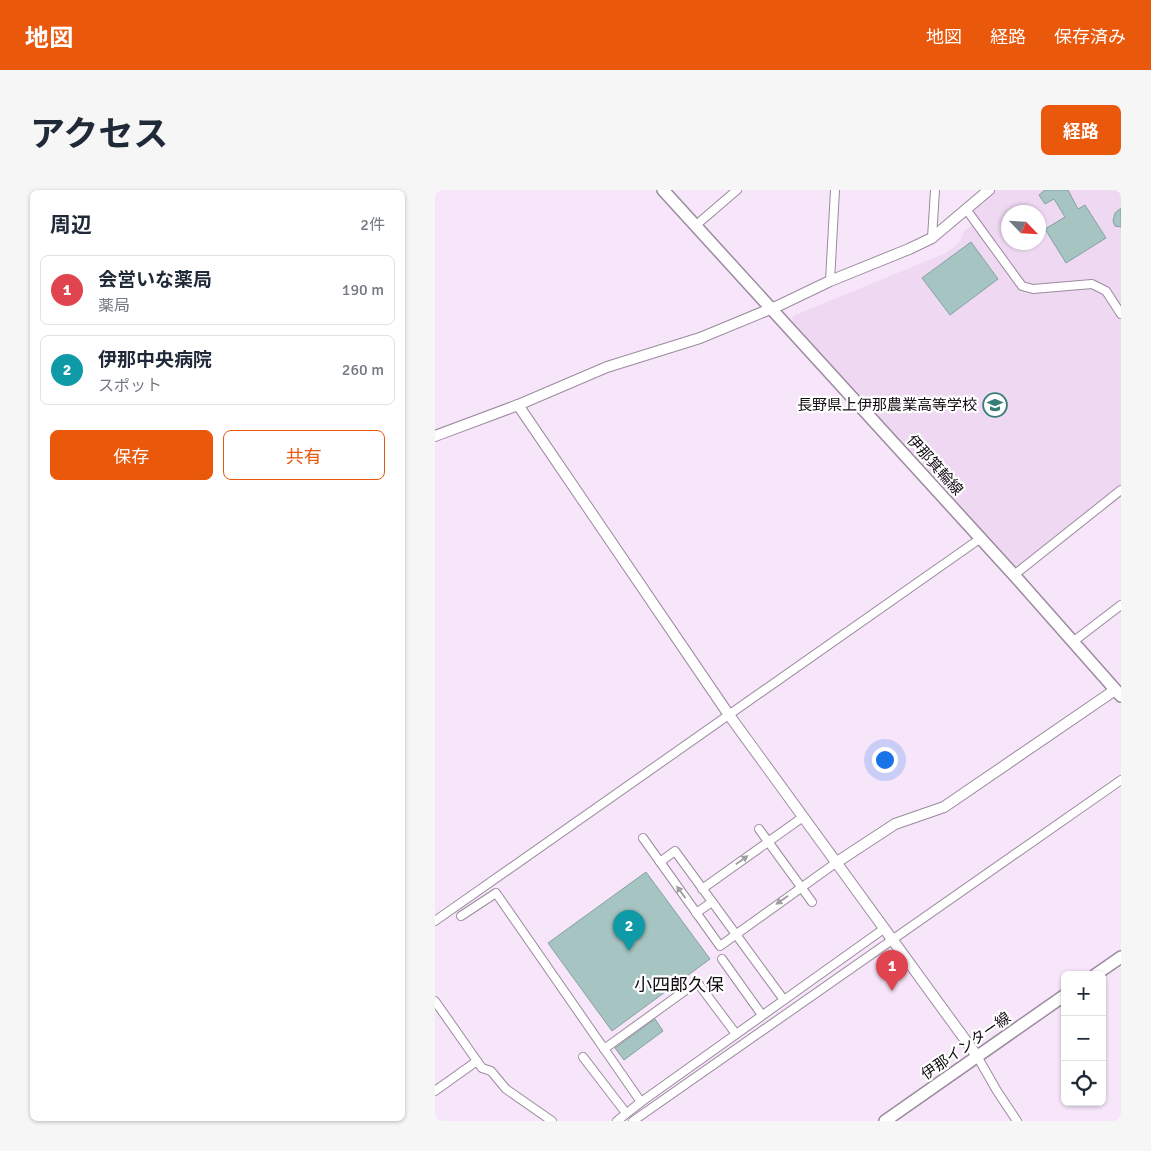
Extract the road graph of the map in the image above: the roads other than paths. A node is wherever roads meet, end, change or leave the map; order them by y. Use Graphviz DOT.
graph roads {
  1 [pos="663,190"];
  2 [pos="737,190"];
  3 [pos="835,190"];
  4 [pos="935,190"];
  5 [pos="989,190"];
  6 [pos="966,209"];
  7 [pos="695,226"];
  8 [pos="932,238"];
  9 [pos="829,282"];
  10 [pos="770,309"];
  11 [pos="1121,314"];
  12 [pos="519,405"];
  13 [pos="435,436"];
  14 [pos="1121,490"];
  15 [pos="981,538"];
  16 [pos="1014,575"];
  17 [pos="1121,605"];
  18 [pos="1074,641"];
  19 [pos="1118,693"];
  20 [pos="729,715"];
  21 [pos="1121,780"];
  22 [pos="803,817"];
  23 [pos="759,829"];
  24 [pos="643,838"];
  25 [pos="768,842"];
  26 [pos="659,862"];
  27 [pos="837,862"];
  28 [pos="801,887"];
  29 [pos="702,888"];
  30 [pos="712,902"];
  31 [pos="812,902"];
  32 [pos="696,913"];
  33 [pos="461,916"];
  34 [pos="435,921"];
  35 [pos="885,928"];
  36 [pos="735,934"];
  37 [pos="893,940"];
  38 [pos="1121,957"];
  39 [pos="722,959"];
  40 [pos="1101,971"];
  41 [pos="1061,999"];
  42 [pos="785,1000"];
  43 [pos="435,1001"];
  44 [pos="762,1015"];
  45 [pos="736,1034"];
  46 [pos="604,1049"];
  47 [pos="977,1056"];
  48 [pos="583,1057"];
  49 [pos="477,1061"];
  50 [pos="435,1091"];
  51 [pos="641,1102"];
  52 [pos="626,1113"];
  53 [pos="552,1121"];
  54 [pos="617,1121"];
  55 [pos="633,1121"];
  56 [pos="885,1121"];
  57 [pos="1017,1121"];
  1 -- 7 [label="main road, 伊那箕輪線"];
  2 -- 7 [label="street"];
  3 -- 9 [label="street"];
  4 -- 8 [label="street"];
  5 -- 6 [label="street"];
  6 -- 8 [label="street"];
  6 -- 11 [label="street"];
  7 -- 10 [label="main road, 伊那箕輪線"];
  8 -- 9 [label="street"];
  9 -- 10 [label="street"];
  10 -- 12 [label="street"];
  10 -- 15 [label="main road, 伊那箕輪線"];
  12 -- 13 [label="street"];
  12 -- 20 [label="street"];
  14 -- 16 [label="street"];
  15 -- 16 [label="main road, 伊那箕輪線"];
  15 -- 20 [label="street"];
  16 -- 18 [label="main road, 伊那箕輪線"];
  17 -- 18 [label="street"];
  18 -- 19 [label="main road, 伊那箕輪線"];
  19 -- 27 [label="street"];
  20 -- 22 [label="street"];
  20 -- 34 [label="street"];
  21 -- 37 [label="street"];
  22 -- 25 [label="street"];
  22 -- 27 [label="street"];
  23 -- 25 [label="street"];
  24 -- 26 [label="street"];
  25 -- 28 [label="street"];
  29 -- 25 [label="street, one-way"];
  26 -- 29 [label="street"];
  32 -- 26 [label="street, one-way"];
  27 -- 28 [label="street"];
  27 -- 35 [label="street"];
  28 -- 31 [label="street"];
  28 -- 36 [label="street, one-way"];
  29 -- 30 [label="street"];
  30 -- 32 [label="street"];
  30 -- 36 [label="street"];
  32 -- 36 [label="street"];
  33 -- 46 [label="street"];
  35 -- 37 [label="street"];
  35 -- 42 [label="street"];
  36 -- 42 [label="street"];
  37 -- 47 [label="street"];
  37 -- 55 [label="street"];
  38 -- 40 [label="main road"];
  39 -- 44 [label="street"];
  41 -- 47 [label="main road, 伊那インター線"];
  42 -- 44 [label="street"];
  43 -- 49 [label="street"];
  44 -- 45 [label="street"];
  45 -- 46 [label="street"];
  45 -- 51 [label="street"];
  46 -- 51 [label="street"];
  47 -- 56 [label="main road, 伊那インター線"];
  47 -- 57 [label="street"];
  48 -- 52 [label="street"];
  49 -- 50 [label="street"];
  49 -- 53 [label="street"];
  51 -- 52 [label="street"];
  52 -- 54 [label="street"];
}
